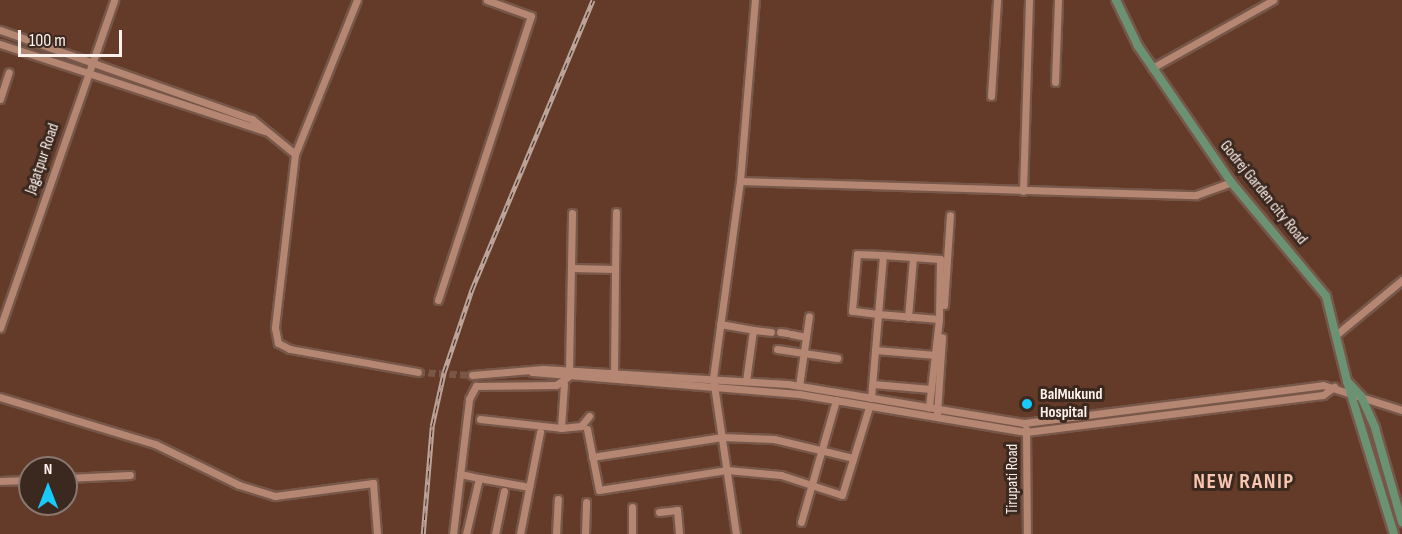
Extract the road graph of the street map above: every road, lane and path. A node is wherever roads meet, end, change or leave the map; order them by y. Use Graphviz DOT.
graph roads {
  1 [pos="114,0"];
  2 [pos="357,0"];
  3 [pos="487,0"];
  4 [pos="755,0"];
  5 [pos="997,0"];
  6 [pos="1029,0"];
  7 [pos="1058,0"];
  8 [pos="1116,0"];
  9 [pos="1273,0"];
  10 [pos="0,30"];
  11 [pos="0,44"];
  12 [pos="91,61"];
  13 [pos="1152,68"];
  14 [pos="9,72"];
  15 [pos="86,75"];
  16 [pos="1055,82"];
  17 [pos="992,96"];
  18 [pos="0,99"];
  19 [pos="198,99"];
  20 [pos="193,111"];
  21 [pos="265,131"];
  22 [pos="295,154"];
  23 [pos="740,182"];
  24 [pos="1231,182"];
  25 [pos="1023,191"];
  26 [pos="616,212"];
  27 [pos="572,213"];
  28 [pos="950,215"];
  29 [pos="883,255"];
  30 [pos="913,257"];
  31 [pos="571,268"];
  32 [pos="615,269"];
  33 [pos="1402,280"];
  34 [pos="438,300"];
  35 [pos="878,314"];
  36 [pos="809,316"];
  37 [pos="908,317"];
  38 [pos="939,319"];
  39 [pos="720,324"];
  40 [pos="0,328"];
  41 [pos="753,330"];
  42 [pos="771,332"];
  43 [pos="786,333"];
  44 [pos="1337,334"];
  45 [pos="806,337"];
  46 [pos="777,349"];
  47 [pos="875,350"];
  48 [pos="804,353"];
  49 [pos="936,354"];
  50 [pos="837,358"];
  51 [pos="418,372"];
  52 [pos="614,372"];
  53 [pos="568,374"];
  54 [pos="472,375"];
  55 [pos="713,378"];
  56 [pos="746,381"];
  57 [pos="1347,381"];
  58 [pos="564,384"];
  59 [pos="873,384"];
  60 [pos="799,386"];
  61 [pos="1334,387"];
  62 [pos="713,388"];
  63 [pos="932,389"];
  64 [pos="1348,393"];
  65 [pos="1361,396"];
  66 [pos="0,397"];
  67 [pos="871,398"];
  68 [pos="836,400"];
  69 [pos="869,406"];
  70 [pos="933,408"];
  71 [pos="1402,410"];
  72 [pos="589,416"];
  73 [pos="937,418"];
  74 [pos="480,419"];
  75 [pos="1026,423"];
  76 [pos="561,428"];
  77 [pos="587,429"];
  78 [pos="540,432"];
  79 [pos="1026,432"];
  80 [pos="722,437"];
  81 [pos="822,449"];
  82 [pos="592,458"];
  83 [pos="853,458"];
  84 [pos="727,470"];
  85 [pos="130,474"];
  86 [pos="460,474"];
  87 [pos="78,477"];
  88 [pos="479,478"];
  89 [pos="18,480"];
  90 [pos="0,481"];
  91 [pos="812,485"];
  92 [pos="530,487"];
  93 [pos="504,491"];
  94 [pos="558,500"];
  95 [pos="586,502"];
  96 [pos="632,507"];
  97 [pos="659,512"];
  98 [pos="801,522"];
  99 [pos="1402,522"];
  100 [pos="377,534"];
  101 [pos="453,534"];
  102 [pos="466,534"];
  103 [pos="495,534"];
  104 [pos="520,534"];
  105 [pos="556,534"];
  106 [pos="585,534"];
  107 [pos="632,534"];
  108 [pos="680,534"];
  109 [pos="736,534"];
  110 [pos="1027,534"];
  111 [pos="1394,534"];
  1 -- 12 [label="street, Jagatpur Road"];
  2 -- 22 [label="street"];
  3 -- 34 [label="street"];
  4 -- 23 [label="street"];
  5 -- 17 [label="street"];
  6 -- 25 [label="street"];
  7 -- 16 [label="street"];
  8 -- 13 [label="main road, Godrej Garden city Road"];
  9 -- 13 [label="street"];
  10 -- 12 [label="street"];
  11 -- 15 [label="street"];
  12 -- 15 [label="street, Jagatpur Road"];
  12 -- 19 [label="street"];
  13 -- 24 [label="main road, Godrej Garden city Road"];
  14 -- 18 [label="street"];
  15 -- 20 [label="street"];
  15 -- 40 [label="street, Jagatpur Road"];
  19 -- 20 [label="street"];
  19 -- 21 [label="street"];
  20 -- 21 [label="street"];
  21 -- 22 [label="street"];
  22 -- 51 [label="street"];
  23 -- 25 [label="street"];
  23 -- 39 [label="street"];
  24 -- 25 [label="street"];
  24 -- 44 [label="main road, Godrej Garden city Road"];
  26 -- 32 [label="street"];
  27 -- 31 [label="street"];
  28 -- 70 [label="street"];
  29 -- 30 [label="street"];
  29 -- 35 [label="street"];
  29 -- 35 [label="street"];
  30 -- 37 [label="street"];
  30 -- 38 [label="street"];
  31 -- 32 [label="street"];
  31 -- 53 [label="street"];
  32 -- 52 [label="street"];
  33 -- 44 [label="street"];
  35 -- 37 [label="street"];
  35 -- 47 [label="street"];
  36 -- 45 [label="street"];
  37 -- 38 [label="street"];
  38 -- 49 [label="street"];
  39 -- 41 [label="street"];
  39 -- 55 [label="street"];
  41 -- 42 [label="street"];
  41 -- 56 [label="street"];
  43 -- 45 [label="street"];
  44 -- 57 [label="main road, Godrej Garden city Road"];
  45 -- 48 [label="street"];
  46 -- 48 [label="street"];
  47 -- 49 [label="street"];
  47 -- 59 [label="street"];
  48 -- 50 [label="street"];
  48 -- 60 [label="street"];
  49 -- 63 [label="street"];
  52 -- 53 [label="street"];
  52 -- 55 [label="street"];
  53 -- 54 [label="street"];
  53 -- 58 [label="street"];
  53 -- 62 [label="street"];
  55 -- 56 [label="street"];
  55 -- 62 [label="street"];
  56 -- 60 [label="street"];
  57 -- 64 [label="main road, Godrej Garden city Road"];
  57 -- 65 [label="main road"];
  58 -- 76 [label="street"];
  58 -- 86 [label="street"];
  59 -- 63 [label="street"];
  59 -- 67 [label="street"];
  60 -- 67 [label="street"];
  61 -- 64 [label="street"];
  61 -- 75 [label="street"];
  61 -- 79 [label="street"];
  62 -- 68 [label="street"];
  62 -- 80 [label="street"];
  63 -- 70 [label="street"];
  64 -- 65 [label="street"];
  64 -- 111 [label="main road"];
  65 -- 71 [label="street"];
  65 -- 99 [label="main road"];
  66 -- 100 [label="street"];
  67 -- 70 [label="street"];
  68 -- 69 [label="street"];
  68 -- 81 [label="street"];
  69 -- 73 [label="street"];
  69 -- 83 [label="street"];
  70 -- 73 [label="street"];
  70 -- 75 [label="street"];
  72 -- 76 [label="street"];
  73 -- 79 [label="street"];
  74 -- 76 [label="street"];
  75 -- 79 [label="street, Tirupati Road"];
  77 -- 82 [label="street"];
  78 -- 92 [label="street"];
  79 -- 110 [label="street, Tirupati Road"];
  80 -- 81 [label="street"];
  80 -- 82 [label="street"];
  80 -- 84 [label="street"];
  81 -- 83 [label="street"];
  81 -- 91 [label="street"];
  82 -- 84 [label="street"];
  83 -- 91 [label="street"];
  84 -- 91 [label="street"];
  84 -- 109 [label="street"];
  85 -- 87 [label="street"];
  86 -- 88 [label="street"];
  86 -- 101 [label="street"];
  88 -- 92 [label="street"];
  88 -- 102 [label="street"];
  89 -- 90 [label="street"];
  91 -- 98 [label="street"];
  92 -- 104 [label="street"];
  93 -- 103 [label="street"];
  94 -- 105 [label="street"];
  95 -- 106 [label="street"];
  96 -- 107 [label="street"];
  97 -- 108 [label="street"];
}
